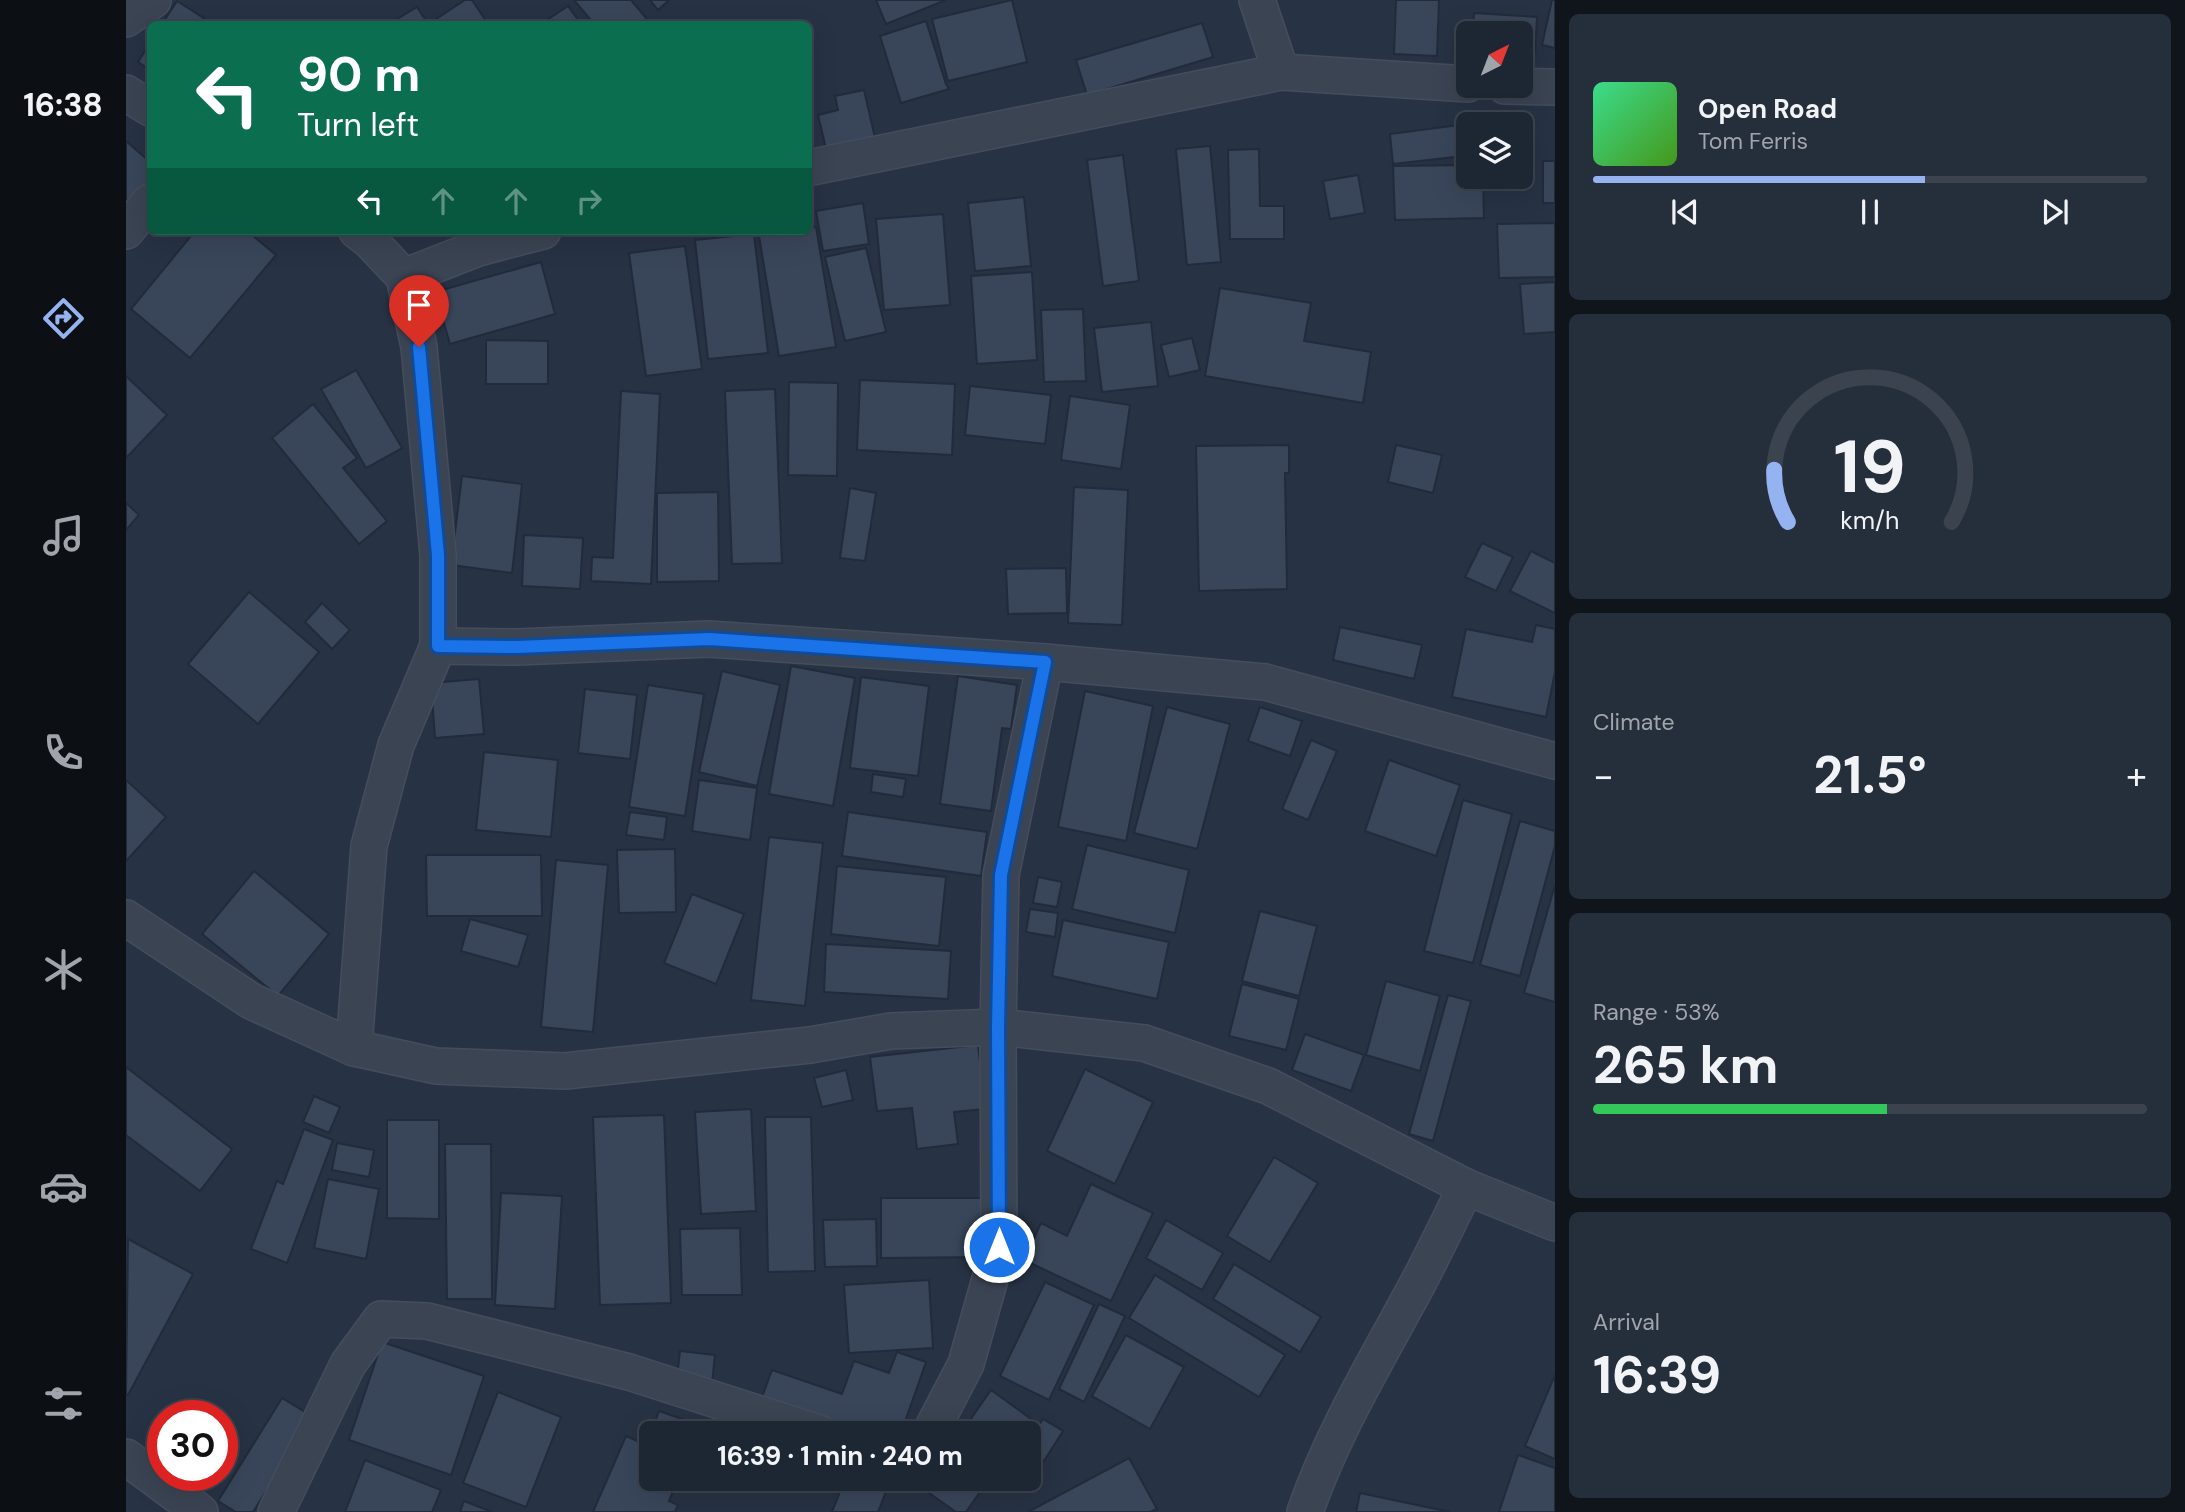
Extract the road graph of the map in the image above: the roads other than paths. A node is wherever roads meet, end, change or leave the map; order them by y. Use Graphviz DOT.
graph roads {
  1 [pos="153,0"];
  2 [pos="1257,0"];
  3 [pos="126,19"];
  4 [pos="1280,72"];
  5 [pos="1456,82"];
  6 [pos="1533,87"];
  7 [pos="1555,87"];
  8 [pos="126,93"];
  9 [pos="147,106"];
  10 [pos="812,167"];
  11 [pos="147,206"];
  12 [pos="126,231"];
  13 [pos="363,235"];
  14 [pos="528,235"];
  15 [pos="404,276"];
  16 [pos="438,646"];
  17 [pos="1045,662"];
  18 [pos="1553,755"];
  19 [pos="126,918"];
  20 [pos="998,1027"];
  21 [pos="354,1048"];
  22 [pos="1466,1187"];
  23 [pos="1555,1223"];
  24 [pos="782,1421"];
  25 [pos="936,1421"];
  26 [pos="126,1457"];
  27 [pos="201,1512"];
  28 [pos="276,1512"];
  29 [pos="1305,1512"];
  1 -- 3 [label="street"];
  2 -- 4 [label="street"];
  4 -- 5 [label="street"];
  4 -- 10 [label="street"];
  6 -- 7 [label="street"];
  8 -- 9 [label="street"];
  11 -- 12 [label="street"];
  13 -- 15 [label="street"];
  14 -- 15 [label="street"];
  15 -- 16 [label="street"];
  16 -- 17 [label="street"];
  16 -- 21 [label="street"];
  17 -- 18 [label="street"];
  17 -- 20 [label="street"];
  19 -- 21 [label="street"];
  20 -- 21 [label="street"];
  20 -- 22 [label="street"];
  20 -- 25 [label="street"];
  22 -- 23 [label="street"];
  22 -- 29 [label="street"];
  24 -- 28 [label="street"];
  26 -- 27 [label="street"];
}
